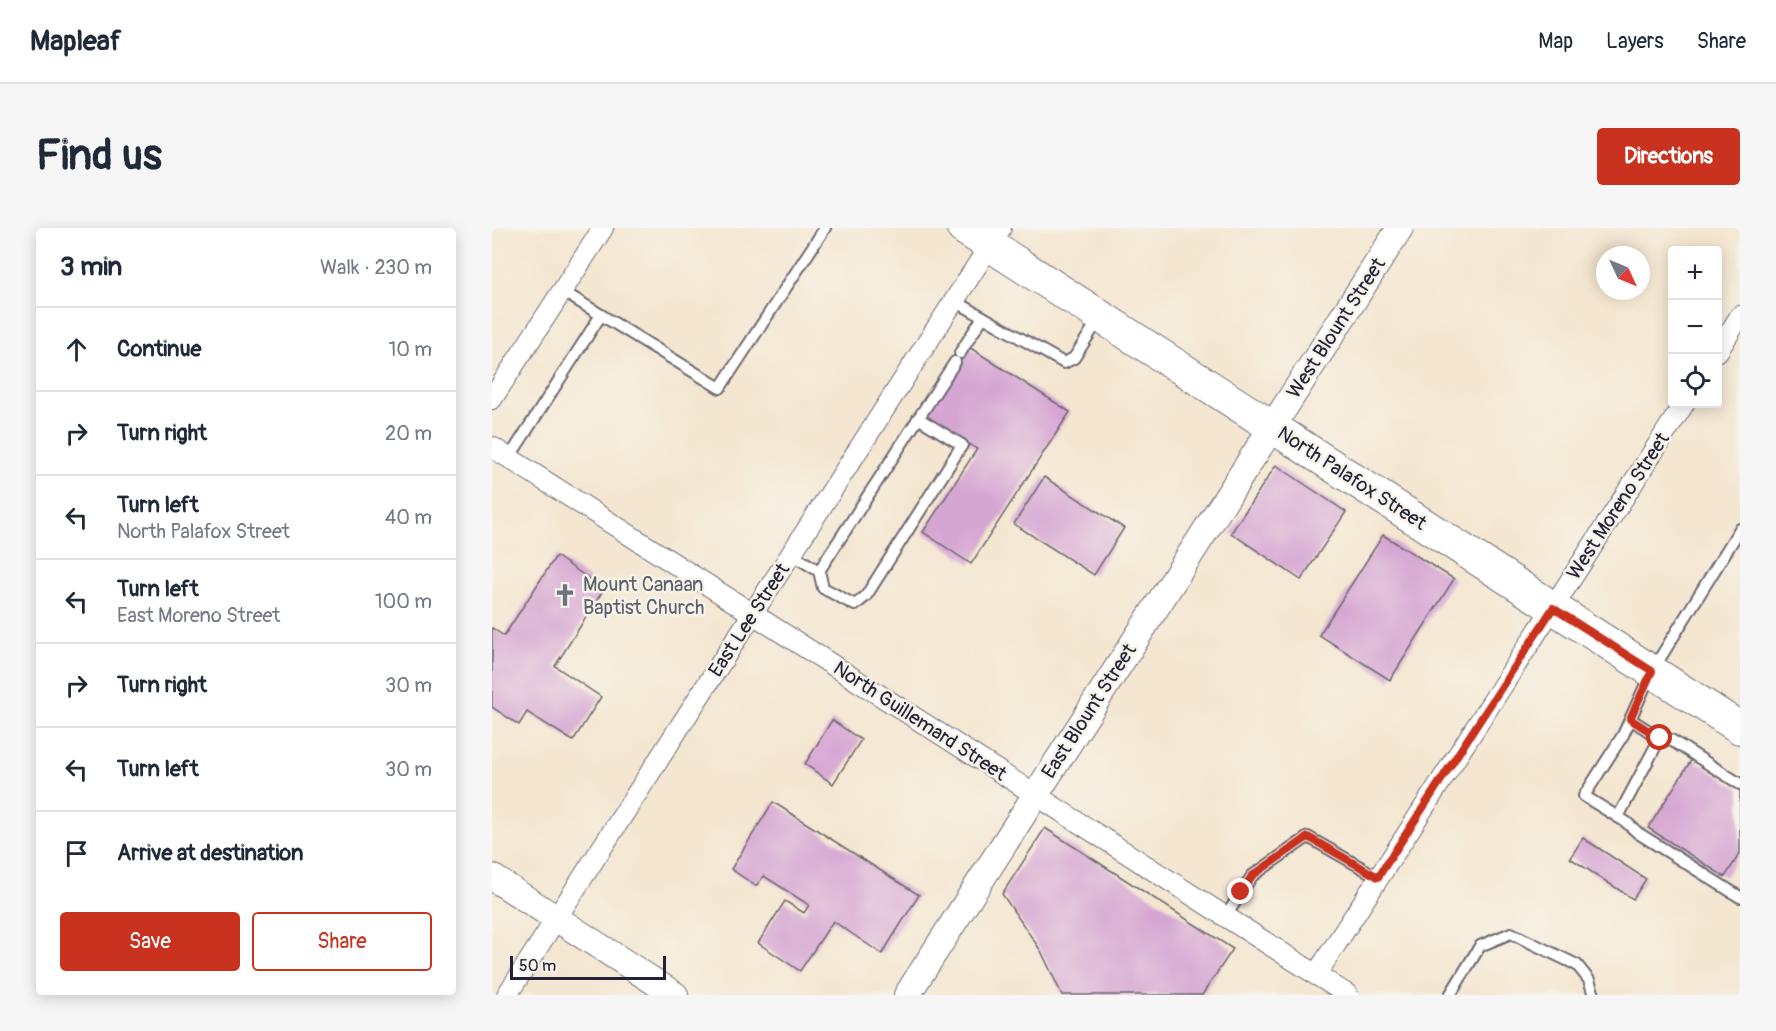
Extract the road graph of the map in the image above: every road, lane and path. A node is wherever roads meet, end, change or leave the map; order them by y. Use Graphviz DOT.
graph roads {
  1 [pos="603,228"];
  2 [pos="825,228"];
  3 [pos="963,228"];
  4 [pos="1400,228"];
  5 [pos="996,237"];
  6 [pos="562,291"];
  7 [pos="955,301"];
  8 [pos="601,315"];
  9 [pos="1100,316"];
  10 [pos="1740,316"];
  11 [pos="983,317"];
  12 [pos="1722,345"];
  13 [pos="492,399"];
  14 [pos="1681,408"];
  15 [pos="918,418"];
  16 [pos="1272,427"];
  17 [pos="492,447"];
  18 [pos="509,458"];
  19 [pos="1740,529"];
  20 [pos="791,554"];
  21 [pos="819,571"];
  22 [pos="1553,608"];
  23 [pos="753,614"];
  24 [pos="1652,671"];
  25 [pos="1630,719"];
  26 [pos="1740,728"];
  27 [pos="1660,738"];
  28 [pos="1740,784"];
  29 [pos="1035,795"];
  30 [pos="1618,816"];
  31 [pos="1378,877"];
  32 [pos="492,878"];
  33 [pos="1740,897"];
  34 [pos="1226,916"];
  35 [pos="556,919"];
  36 [pos="1316,975"];
  37 [pos="507,995"];
  38 [pos="675,995"];
  39 [pos="907,995"];
  40 [pos="1348,995"];
  41 [pos="1450,995"];
  42 [pos="1594,995"];
  1 -- 6 [label="street"];
  2 -- 8 [label="lane"];
  3 -- 5 [label="main road, North Palafox Street"];
  4 -- 16 [label="street, West Blount Street"];
  5 -- 7 [label="street, East Lee Street"];
  5 -- 9 [label="main road, North Palafox Street"];
  6 -- 8 [label="lane"];
  6 -- 13 [label="street"];
  7 -- 11 [label="lane"];
  7 -- 20 [label="street, East Lee Street"];
  8 -- 18 [label="lane"];
  9 -- 11 [label="lane"];
  9 -- 16 [label="main road, North Palafox Street"];
  10 -- 12 [label="street"];
  11 -- 15 [label="lane"];
  14 -- 22 [label="street, West Moreno Street"];
  15 -- 21 [label="lane"];
  15 -- 21 [label="lane"];
  16 -- 22 [label="main road, North Palafox Street"];
  16 -- 29 [label="street, East Blount Street"];
  17 -- 18 [label="street, North Guillemard Street"];
  18 -- 23 [label="street, North Guillemard Street"];
  19 -- 24 [label="lane"];
  20 -- 21 [label="lane"];
  20 -- 23 [label="street, East Lee Street"];
  22 -- 24 [label="main road, North Palafox Street"];
  22 -- 31 [label="street, West Moreno Street"];
  23 -- 29 [label="street, North Guillemard Street"];
  23 -- 35 [label="street, East Lee Street"];
  24 -- 25 [label="lane"];
  24 -- 26 [label="main road, North Palafox Street"];
  25 -- 27 [label="lane"];
  25 -- 30 [label="lane"];
  27 -- 28 [label="lane"];
  27 -- 30 [label="lane"];
  29 -- 34 [label="street, North Guillemard Street"];
  29 -- 39 [label="street, East Blount Street"];
  30 -- 33 [label="lane"];
  31 -- 34 [label="lane"];
  31 -- 36 [label="street, West Moreno Street"];
  32 -- 35 [label="street"];
  34 -- 36 [label="street, North Guillemard Street"];
  35 -- 37 [label="street, East Lee Street"];
  35 -- 38 [label="street"];
  36 -- 40 [label="street, North Guillemard Street"];
  41 -- 42 [label="lane"];
}
